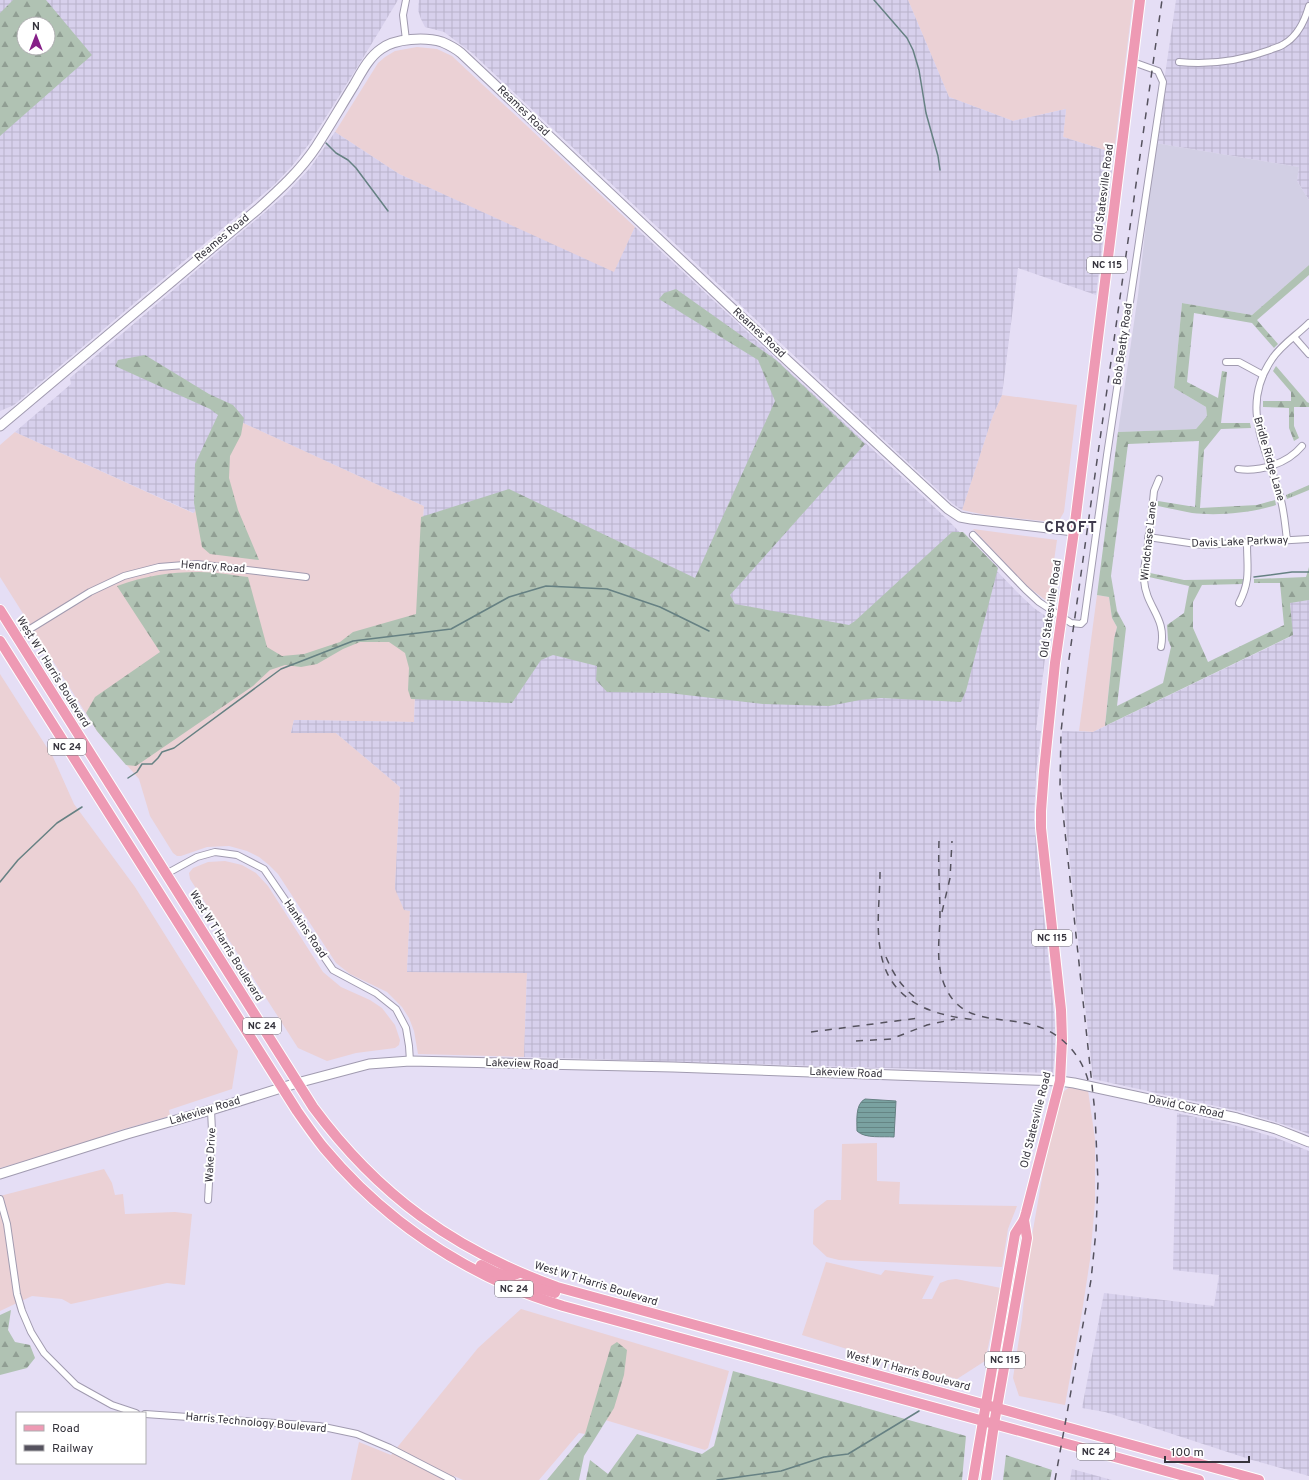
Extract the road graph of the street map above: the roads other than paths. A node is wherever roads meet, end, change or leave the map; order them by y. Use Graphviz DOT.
graph roads {
  1 [pos="406,0"];
  2 [pos="1140,0"];
  3 [pos="1309,6"];
  4 [pos="406,40"];
  5 [pos="1133,62"];
  6 [pos="1179,62"];
  7 [pos="1309,324"];
  8 [pos="1294,337"];
  9 [pos="1309,354"];
  10 [pos="1226,362"];
  11 [pos="1263,375"];
  12 [pos="0,426"];
  13 [pos="1302,446"];
  14 [pos="1270,466"];
  15 [pos="1238,469"];
  16 [pos="1160,479"];
  17 [pos="1074,531"];
  18 [pos="973,536"];
  19 [pos="1148,537"];
  20 [pos="1287,540"];
  21 [pos="1309,540"];
  22 [pos="1247,543"];
  23 [pos="306,577"];
  24 [pos="1239,603"];
  25 [pos="0,610"];
  26 [pos="1062,618"];
  27 [pos="17,637"];
  28 [pos="1,645"];
  29 [pos="1161,647"];
  30 [pos="166,874"];
  31 [pos="410,1061"];
  32 [pos="1060,1081"];
  33 [pos="297,1083"];
  34 [pos="281,1088"];
  35 [pos="211,1110"];
  36 [pos="1309,1142"];
  37 [pos="0,1174"];
  38 [pos="0,1199"];
  39 [pos="208,1200"];
  40 [pos="1021,1223"];
  41 [pos="413,1232"];
  42 [pos="519,1273"];
  43 [pos="507,1286"];
  44 [pos="623,1306"];
  45 [pos="1009,1337"];
  46 [pos="985,1404"];
  47 [pos="996,1408"];
  48 [pos="133,1412"];
  49 [pos="146,1414"];
  50 [pos="982,1421"];
  51 [pos="994,1424"];
  52 [pos="452,1480"];
  53 [pos="973,1480"];
  54 [pos="986,1480"];
  55 [pos="1199,1480"];
  56 [pos="1260,1480"];
  1 -- 4 [label="street"];
  2 -- 5 [label="main road, Old Statesville Road / NC 115"];
  3 -- 6 [label="street"];
  4 -- 12 [label="main road, Reames Road"];
  4 -- 17 [label="main road, Reames Road"];
  5 -- 17 [label="main road, Old Statesville Road / NC 115"];
  5 -- 26 [label="street, Bob Beatty Road"];
  7 -- 8 [label="street, Bridle Ridge Lane"];
  8 -- 9 [label="street"];
  8 -- 11 [label="street, Bridle Ridge Lane"];
  10 -- 11 [label="street"];
  11 -- 14 [label="street, Bridle Ridge Lane"];
  13 -- 14 [label="street"];
  14 -- 15 [label="street"];
  14 -- 20 [label="street, Bridle Ridge Lane"];
  16 -- 19 [label="street, Windchase Lane"];
  17 -- 26 [label="main road, Old Statesville Road / NC 115"];
  18 -- 26 [label="street"];
  19 -- 22 [label="street, Davis Lake Parkway"];
  19 -- 29 [label="street, Windchase Lane"];
  20 -- 21 [label="street, Davis Lake Parkway"];
  20 -- 22 [label="street, Davis Lake Parkway"];
  22 -- 24 [label="street"];
  23 -- 27 [label="street, Hendry Road"];
  25 -- 27 [label="main road, West W T Harris Boulevard / NC 24"];
  26 -- 32 [label="main road, Old Statesville Road / NC 115"];
  27 -- 30 [label="main road, West W T Harris Boulevard / NC 24"];
  28 -- 34 [label="main road, NC 24"];
  30 -- 31 [label="street, Hankins Road"];
  30 -- 33 [label="main road, West W T Harris Boulevard / NC 24"];
  31 -- 32 [label="main road, Lakeview Road"];
  31 -- 33 [label="main road, Lakeview Road"];
  32 -- 36 [label="main road, David Cox Road"];
  32 -- 40 [label="main road, Old Statesville Road / NC 115"];
  33 -- 34 [label="main road, Lakeview Road"];
  33 -- 42 [label="main road, West W T Harris Boulevard / NC 24"];
  34 -- 35 [label="main road, Lakeview Road"];
  34 -- 41 [label="main road, NC 24"];
  35 -- 37 [label="main road, Lakeview Road"];
  35 -- 39 [label="street, Wake Drive"];
  38 -- 48 [label="street"];
  40 -- 45 [label="main road"];
  40 -- 45 [label="main road, Old Statesville Road / NC 115"];
  40 -- 46 [label="main road, Old Statesville Road / NC 115"];
  41 -- 42 [label="main road"];
  41 -- 43 [label="main road, NC 24"];
  42 -- 44 [label="main road, West W T Harris Boulevard / NC 24"];
  43 -- 44 [label="main road"];
  43 -- 50 [label="main road, NC 24"];
  44 -- 46 [label="main road, West W T Harris Boulevard / NC 24"];
  45 -- 47 [label="main road, Old Statesville Road / NC 115"];
  46 -- 47 [label="main road, West W T Harris Boulevard / NC 24"];
  46 -- 50 [label="main road, Old Statesville Road / NC 115"];
  47 -- 51 [label="main road, Old Statesville Road / NC 115"];
  47 -- 56 [label="main road, West W T Harris Boulevard / NC 24"];
  49 -- 52 [label="street, Harris Technology Boulevard"];
  50 -- 51 [label="main road, NC 24"];
  50 -- 53 [label="main road, Old Statesville Road / NC 115"];
  51 -- 54 [label="main road, Old Statesville Road / NC 115"];
  51 -- 55 [label="main road, NC 24"];
}
